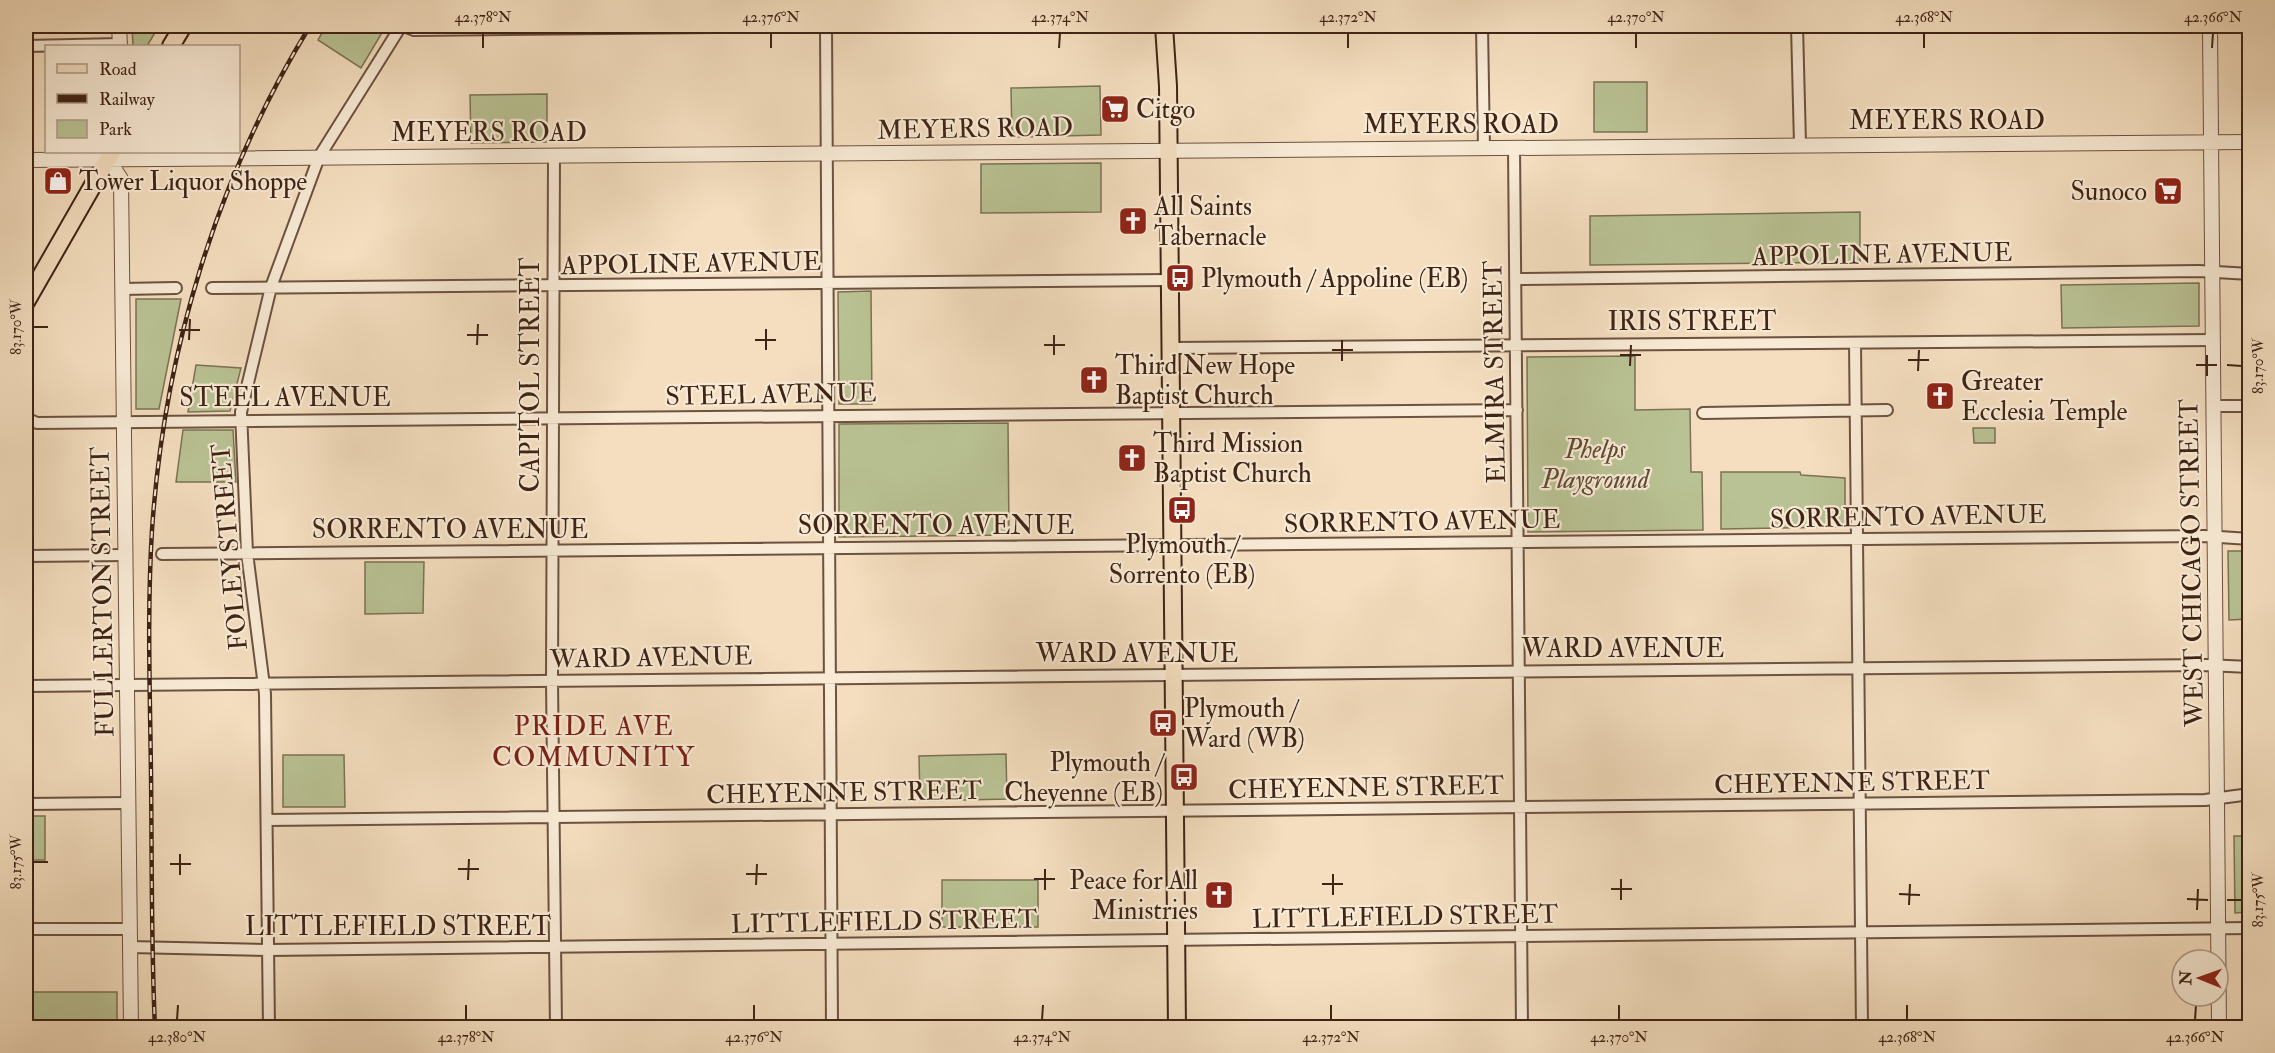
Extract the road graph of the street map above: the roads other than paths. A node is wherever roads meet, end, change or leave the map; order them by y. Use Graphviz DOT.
graph roads {
  1 [pos="119,26"];
  2 [pos="183,26"];
  3 [pos="403,26"];
  4 [pos="812,26"];
  5 [pos="826,26"];
  6 [pos="1164,26"];
  7 [pos="1482,26"];
  8 [pos="1797,26"];
  9 [pos="2210,26"];
  10 [pos="120,45"];
  11 [pos="172,45"];
  12 [pos="26,46"];
  13 [pos="45,46"];
  14 [pos="2211,142"];
  15 [pos="2250,142"];
  16 [pos="1800,144"];
  17 [pos="1484,148"];
  18 [pos="1514,148"];
  19 [pos="1168,150"];
  20 [pos="828,153"];
  21 [pos="110,155"];
  22 [pos="554,156"];
  23 [pos="319,157"];
  24 [pos="26,160"];
  25 [pos="2212,272"];
  26 [pos="2250,274"];
  27 [pos="1516,279"];
  28 [pos="1170,280"];
  29 [pos="829,284"];
  30 [pos="552,286"];
  31 [pos="271,287"];
  32 [pos="176,288"];
  33 [pos="212,288"];
  34 [pos="122,289"];
  35 [pos="26,302"];
  36 [pos="2213,340"];
  37 [pos="1855,343"];
  38 [pos="1516,344"];
  39 [pos="1171,348"];
  40 [pos="2214,406"];
  41 [pos="2250,406"];
  42 [pos="1517,410"];
  43 [pos="1887,410"];
  44 [pos="1857,411"];
  45 [pos="1172,413"];
  46 [pos="1702,413"];
  47 [pos="829,416"];
  48 [pos="26,418"];
  49 [pos="552,419"];
  50 [pos="241,420"];
  51 [pos="124,421"];
  52 [pos="2215,537"];
  53 [pos="1858,538"];
  54 [pos="2250,539"];
  55 [pos="1519,543"];
  56 [pos="1173,546"];
  57 [pos="829,549"];
  58 [pos="552,551"];
  59 [pos="247,553"];
  60 [pos="162,554"];
  61 [pos="126,555"];
  62 [pos="26,556"];
  63 [pos="2217,666"];
  64 [pos="2250,667"];
  65 [pos="1860,669"];
  66 [pos="1519,672"];
  67 [pos="1174,676"];
  68 [pos="829,678"];
  69 [pos="552,681"];
  70 [pos="127,684"];
  71 [pos="264,684"];
  72 [pos="26,686"];
  73 [pos="2250,794"];
  74 [pos="2217,798"];
  75 [pos="128,803"];
  76 [pos="26,804"];
  77 [pos="1859,804"];
  78 [pos="1520,808"];
  79 [pos="1175,811"];
  80 [pos="830,814"];
  81 [pos="553,817"];
  82 [pos="267,820"];
  83 [pos="2250,928"];
  84 [pos="26,929"];
  85 [pos="130,929"];
  86 [pos="2218,929"];
  87 [pos="1861,934"];
  88 [pos="1521,938"];
  89 [pos="1176,941"];
  90 [pos="832,944"];
  91 [pos="130,947"];
  92 [pos="555,947"];
  93 [pos="268,950"];
  94 [pos="131,1028"];
  95 [pos="269,1028"];
  96 [pos="556,1028"];
  97 [pos="832,1028"];
  98 [pos="1177,1028"];
  99 [pos="1522,1028"];
  100 [pos="1862,1028"];
  101 [pos="2219,1028"];
  1 -- 10 [label="street"];
  2 -- 11 [label="main road"];
  3 -- 4 [label="street"];
  3 -- 23 [label="street, FOLEY STREET"];
  5 -- 20 [label="street"];
  6 -- 19 [label="main road"];
  7 -- 17 [label="street"];
  8 -- 16 [label="street"];
  9 -- 14 [label="street, WEST CHICAGO STREET"];
  12 -- 13 [label="street"];
  14 -- 15 [label="street, MEYERS ROAD"];
  14 -- 16 [label="street, MEYERS ROAD"];
  14 -- 25 [label="street, WEST CHICAGO STREET"];
  16 -- 18 [label="street, MEYERS ROAD"];
  17 -- 18 [label="street, MEYERS ROAD"];
  17 -- 19 [label="street, MEYERS ROAD"];
  18 -- 27 [label="street, ELMIRA STREET"];
  19 -- 20 [label="street, MEYERS ROAD"];
  19 -- 28 [label="main road"];
  20 -- 22 [label="street, MEYERS ROAD"];
  20 -- 29 [label="street"];
  21 -- 23 [label="street, MEYERS ROAD"];
  21 -- 24 [label="street, MEYERS ROAD"];
  21 -- 34 [label="street, FULLERTON STREET"];
  21 -- 35 [label="main road"];
  22 -- 23 [label="street, MEYERS ROAD"];
  22 -- 30 [label="street, CAPITOL STREET"];
  23 -- 31 [label="street, FOLEY STREET"];
  25 -- 26 [label="street, APPOLINE AVENUE"];
  25 -- 27 [label="street, APPOLINE AVENUE"];
  25 -- 36 [label="street, WEST CHICAGO STREET"];
  27 -- 38 [label="street, ELMIRA STREET"];
  28 -- 29 [label="street, APPOLINE AVENUE"];
  28 -- 39 [label="main road"];
  29 -- 30 [label="street, APPOLINE AVENUE"];
  29 -- 47 [label="street"];
  30 -- 31 [label="street, APPOLINE AVENUE"];
  30 -- 49 [label="street, CAPITOL STREET"];
  31 -- 33 [label="street, APPOLINE AVENUE"];
  31 -- 50 [label="street, FOLEY STREET"];
  32 -- 34 [label="street"];
  34 -- 51 [label="street, FULLERTON STREET"];
  36 -- 37 [label="street, IRIS STREET"];
  36 -- 40 [label="street, WEST CHICAGO STREET"];
  37 -- 38 [label="street, IRIS STREET"];
  37 -- 44 [label="street"];
  38 -- 39 [label="street, IRIS STREET"];
  38 -- 42 [label="street, ELMIRA STREET"];
  39 -- 45 [label="main road"];
  40 -- 41 [label="street"];
  40 -- 52 [label="street, WEST CHICAGO STREET"];
  42 -- 45 [label="street, STEEL AVENUE"];
  42 -- 55 [label="street, ELMIRA STREET"];
  43 -- 44 [label="street"];
  44 -- 46 [label="street"];
  44 -- 53 [label="street"];
  45 -- 47 [label="street, STEEL AVENUE"];
  45 -- 56 [label="main road"];
  47 -- 49 [label="street, STEEL AVENUE"];
  47 -- 57 [label="street"];
  48 -- 51 [label="street, STEEL AVENUE"];
  49 -- 50 [label="street, STEEL AVENUE"];
  49 -- 58 [label="street, CAPITOL STREET"];
  50 -- 51 [label="street, STEEL AVENUE"];
  50 -- 59 [label="street, FOLEY STREET"];
  51 -- 61 [label="street, FULLERTON STREET"];
  52 -- 53 [label="street, SORRENTO AVENUE"];
  52 -- 54 [label="street, SORRENTO AVENUE"];
  52 -- 63 [label="street, WEST CHICAGO STREET"];
  53 -- 55 [label="street, SORRENTO AVENUE"];
  53 -- 65 [label="street"];
  55 -- 56 [label="street, SORRENTO AVENUE"];
  55 -- 66 [label="street, ELMIRA STREET"];
  56 -- 57 [label="street, SORRENTO AVENUE"];
  56 -- 67 [label="main road"];
  57 -- 58 [label="street, SORRENTO AVENUE"];
  57 -- 68 [label="street"];
  58 -- 59 [label="street, SORRENTO AVENUE"];
  58 -- 69 [label="street, CAPITOL STREET"];
  59 -- 60 [label="street, SORRENTO AVENUE"];
  59 -- 71 [label="street, FOLEY STREET"];
  61 -- 62 [label="street"];
  61 -- 70 [label="street, FULLERTON STREET"];
  63 -- 64 [label="street, WARD AVENUE"];
  63 -- 65 [label="street, WARD AVENUE"];
  63 -- 74 [label="street, WEST CHICAGO STREET"];
  65 -- 66 [label="street, WARD AVENUE"];
  65 -- 77 [label="street"];
  66 -- 67 [label="street, WARD AVENUE"];
  66 -- 78 [label="street, ELMIRA STREET"];
  67 -- 68 [label="street, WARD AVENUE"];
  67 -- 79 [label="main road"];
  68 -- 69 [label="street, WARD AVENUE"];
  68 -- 80 [label="street"];
  69 -- 71 [label="street, WARD AVENUE"];
  69 -- 81 [label="street, CAPITOL STREET"];
  70 -- 71 [label="street, WARD AVENUE"];
  70 -- 72 [label="street, WARD AVENUE"];
  70 -- 75 [label="street, FULLERTON STREET"];
  71 -- 82 [label="street, FOLEY STREET"];
  73 -- 74 [label="street, CHEYENNE STREET"];
  74 -- 77 [label="street, CHEYENNE STREET"];
  74 -- 86 [label="street, WEST CHICAGO STREET"];
  75 -- 76 [label="street"];
  75 -- 85 [label="street, FULLERTON STREET"];
  77 -- 78 [label="street, CHEYENNE STREET"];
  77 -- 87 [label="street"];
  78 -- 79 [label="street, CHEYENNE STREET"];
  78 -- 88 [label="street, ELMIRA STREET"];
  79 -- 80 [label="street, CHEYENNE STREET"];
  79 -- 89 [label="main road"];
  80 -- 81 [label="street, CHEYENNE STREET"];
  80 -- 90 [label="street"];
  81 -- 82 [label="street, CHEYENNE STREET"];
  81 -- 92 [label="street, CAPITOL STREET"];
  82 -- 93 [label="street, FOLEY STREET"];
  83 -- 86 [label="street, LITTLEFIELD STREET"];
  84 -- 85 [label="street"];
  85 -- 91 [label="street, FULLERTON STREET"];
  86 -- 87 [label="street, LITTLEFIELD STREET"];
  86 -- 101 [label="street, WEST CHICAGO STREET"];
  87 -- 88 [label="street, LITTLEFIELD STREET"];
  87 -- 100 [label="street"];
  88 -- 89 [label="street, LITTLEFIELD STREET"];
  88 -- 99 [label="street, ELMIRA STREET"];
  89 -- 90 [label="street, LITTLEFIELD STREET"];
  89 -- 98 [label="main road"];
  90 -- 92 [label="street, LITTLEFIELD STREET"];
  90 -- 97 [label="street"];
  91 -- 93 [label="street, LITTLEFIELD STREET"];
  91 -- 94 [label="street, FULLERTON STREET"];
  92 -- 93 [label="street, LITTLEFIELD STREET"];
  92 -- 96 [label="street, CAPITOL STREET"];
  93 -- 95 [label="street, FOLEY STREET"];
}
